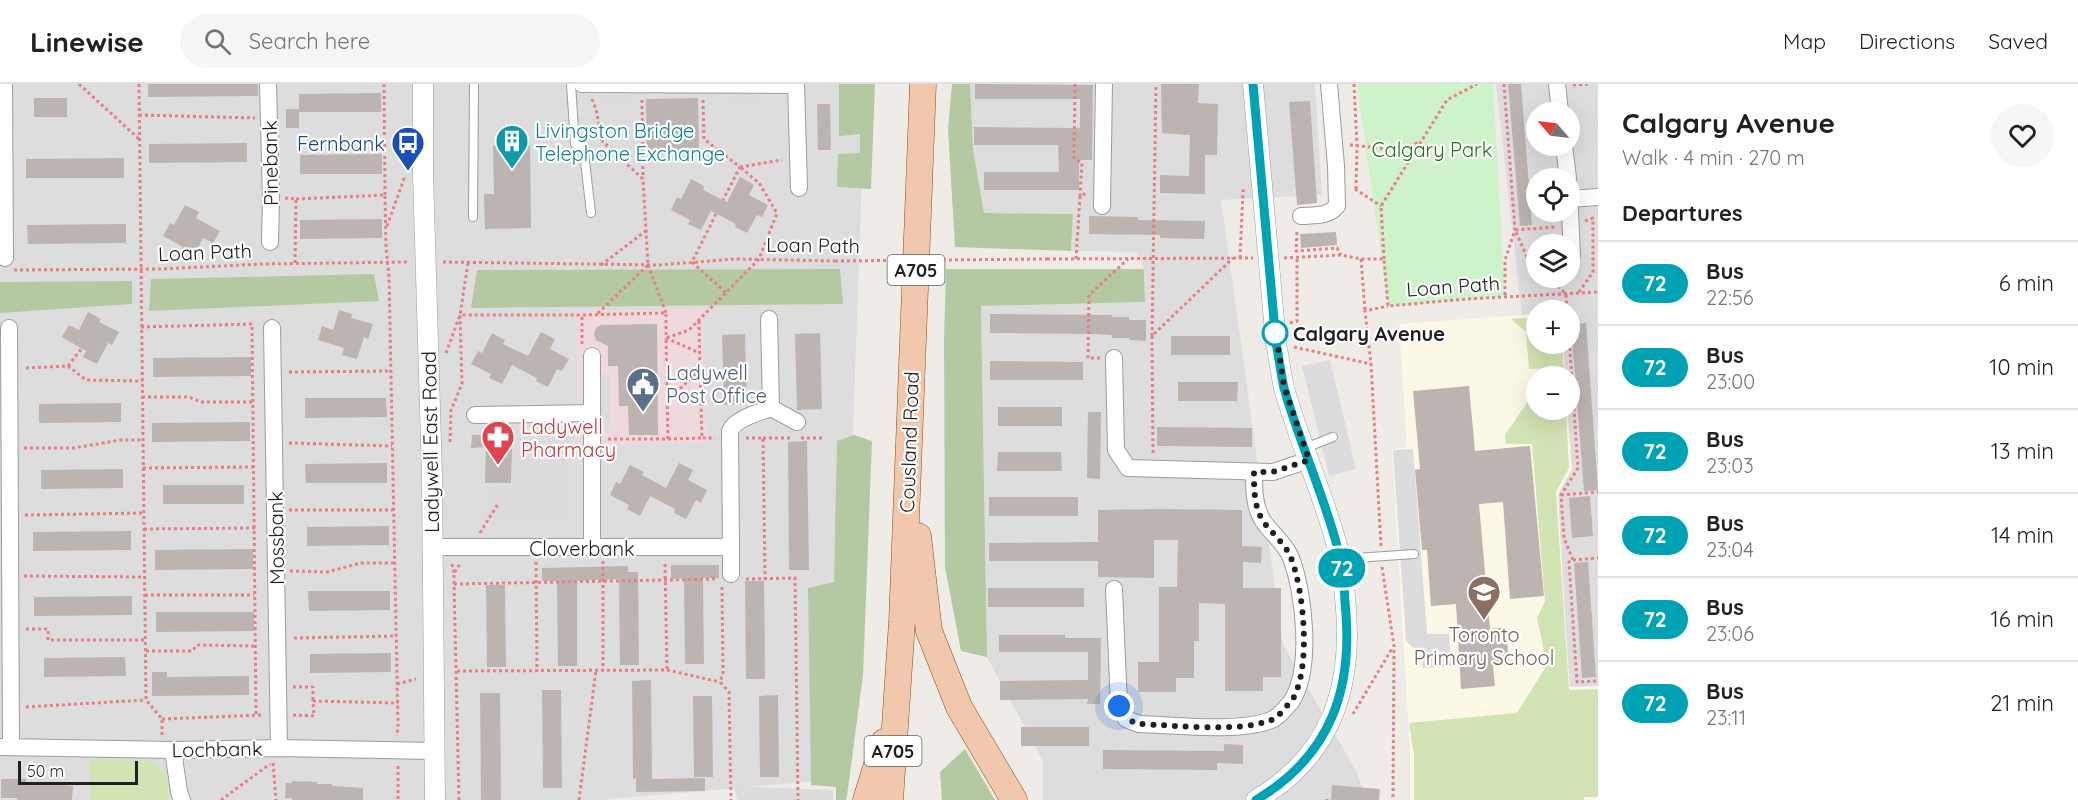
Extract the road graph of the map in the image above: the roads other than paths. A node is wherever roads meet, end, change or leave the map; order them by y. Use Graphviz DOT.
graph roads {
  1 [pos="4,84"];
  2 [pos="268,84"];
  3 [pos="423,84"];
  4 [pos="474,84"];
  5 [pos="579,84"];
  6 [pos="796,84"];
  7 [pos="923,84"];
  8 [pos="1104,84"];
  9 [pos="1253,84"];
  10 [pos="1329,84"];
  11 [pos="1557,84"];
  12 [pos="641,85"];
  13 [pos="703,85"];
  14 [pos="1559,102"];
  15 [pos="799,188"];
  16 [pos="1580,195"];
  17 [pos="1598,196"];
  18 [pos="1102,206"];
  19 [pos="591,213"];
  20 [pos="1301,216"];
  21 [pos="473,217"];
  22 [pos="270,242"];
  23 [pos="3,253"];
  24 [pos="769,319"];
  25 [pos="9,328"];
  26 [pos="272,328"];
  27 [pos="592,356"];
  28 [pos="1114,358"];
  29 [pos="771,408"];
  30 [pos="592,413"];
  31 [pos="475,415"];
  32 [pos="797,422"];
  33 [pos="1333,437"];
  34 [pos="1307,454"];
  35 [pos="909,455"];
  36 [pos="1254,472"];
  37 [pos="731,544"];
  38 [pos="433,547"];
  39 [pos="598,548"];
  40 [pos="1414,554"];
  41 [pos="1341,559"];
  42 [pos="732,578"];
  43 [pos="1114,589"];
  44 [pos="897,702"];
  45 [pos="5,746"];
  46 [pos="167,750"];
  47 [pos="434,752"];
  48 [pos="275,753"];
  49 [pos="182,800"];
  50 [pos="435,800"];
  51 [pos="866,800"];
  52 [pos="890,800"];
  53 [pos="1014,800"];
  54 [pos="1256,800"];
  1 -- 23 [label="street"];
  2 -- 22 [label="street, Pinebank"];
  3 -- 38 [label="street, Ladywell East Road"];
  4 -- 21 [label="lane"];
  5 -- 12 [label="street"];
  5 -- 19 [label="lane"];
  6 -- 13 [label="street"];
  6 -- 15 [label="street"];
  7 -- 35 [label="main road, Cousland Road / A705"];
  8 -- 18 [label="street"];
  9 -- 34 [label="street"];
  10 -- 20 [label="street"];
  11 -- 14 [label="street"];
  12 -- 13 [label="street"];
  16 -- 17 [label="street"];
  24 -- 29 [label="street"];
  25 -- 45 [label="street"];
  26 -- 48 [label="street, Mossbank"];
  27 -- 30 [label="street"];
  28 -- 36 [label="street"];
  29 -- 32 [label="street"];
  29 -- 37 [label="street"];
  30 -- 31 [label="street"];
  30 -- 39 [label="street"];
  33 -- 34 [label="lane"];
  34 -- 36 [label="street"];
  34 -- 41 [label="street"];
  35 -- 44 [label="main road, Cousland Road / A705"];
  35 -- 53 [label="main road"];
  36 -- 43 [label="street"];
  37 -- 39 [label="street, Cloverbank"];
  37 -- 42 [label="street"];
  38 -- 39 [label="street, Cloverbank"];
  38 -- 47 [label="street, Ladywell East Road"];
  40 -- 41 [label="lane"];
  41 -- 54 [label="street"];
  44 -- 51 [label="main road"];
  44 -- 52 [label="main road, Cousland Road / A705"];
  45 -- 46 [label="street, Lochbank"];
  46 -- 48 [label="street, Lochbank"];
  46 -- 49 [label="street"];
  47 -- 48 [label="street, Lochbank"];
  47 -- 50 [label="street, Ladywell East Road"];
}
